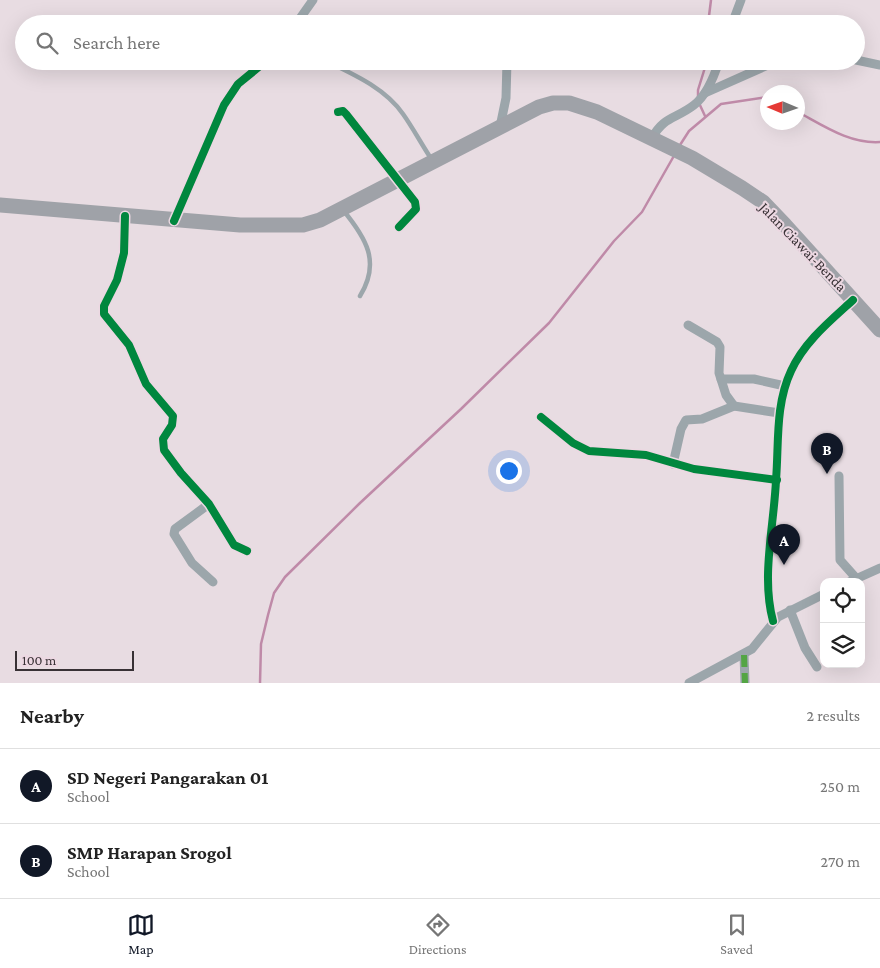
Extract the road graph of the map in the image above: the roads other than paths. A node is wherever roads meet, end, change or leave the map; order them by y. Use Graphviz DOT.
graph roads {
  1 [pos="313,0"];
  2 [pos="741,0"];
  3 [pos="303,15"];
  4 [pos="735,15"];
  5 [pos="865,62"];
  6 [pos="880,65"];
  7 [pos="255,70"];
  8 [pos="346,70"];
  9 [pos="507,70"];
  10 [pos="715,70"];
  11 [pos="749,70"];
  12 [pos="705,93"];
  13 [pos="338,112"];
  14 [pos="500,127"];
  15 [pos="655,140"];
  16 [pos="433,161"];
  17 [pos="397,180"];
  18 [pos="0,206"];
  19 [pos="341,209"];
  20 [pos="125,216"];
  21 [pos="174,221"];
  22 [pos="399,227"];
  23 [pos="360,296"];
  24 [pos="853,300"];
  25 [pos="688,325"];
  26 [pos="880,330"];
  27 [pos="720,379"];
  28 [pos="785,386"];
  29 [pos="734,406"];
  30 [pos="779,414"];
  31 [pos="541,417"];
  32 [pos="673,464"];
  33 [pos="840,476"];
  34 [pos="776,480"];
  35 [pos="209,504"];
  36 [pos="247,551"];
  37 [pos="880,568"];
  38 [pos="852,578"];
  39 [pos="858,578"];
  40 [pos="213,582"];
  41 [pos="820,596"];
  42 [pos="790,610"];
  43 [pos="773,621"];
  44 [pos="744,654"];
  45 [pos="817,667"];
  46 [pos="689,683"];
  47 [pos="745,683"];
  1 -- 3 [label="street"];
  2 -- 4 [label="street"];
  5 -- 6 [label="street"];
  7 -- 21 [label="street"];
  8 -- 16 [label="lane"];
  9 -- 14 [label="street"];
  10 -- 12 [label="street"];
  11 -- 12 [label="street"];
  12 -- 15 [label="street"];
  13 -- 17 [label="street"];
  14 -- 15 [label="highway, Jalan Ciawai-Benda"];
  14 -- 16 [label="highway, Jalan Ciawai-Benda"];
  15 -- 24 [label="highway, Jalan Ciawai-Benda"];
  16 -- 17 [label="highway, Jalan Ciawai-Benda"];
  17 -- 19 [label="highway, Jalan Ciawai-Benda"];
  17 -- 22 [label="street"];
  18 -- 20 [label="highway, Jalan Ciawai-Benda"];
  19 -- 21 [label="highway, Jalan Ciawai-Benda"];
  19 -- 23 [label="lane"];
  20 -- 21 [label="highway, Jalan Ciawai-Benda"];
  20 -- 35 [label="street"];
  24 -- 26 [label="highway, Jalan Ciawai-Benda"];
  24 -- 28 [label="street"];
  25 -- 27 [label="street"];
  27 -- 28 [label="street"];
  27 -- 29 [label="street"];
  28 -- 30 [label="street"];
  29 -- 30 [label="street"];
  29 -- 32 [label="street"];
  30 -- 34 [label="street"];
  31 -- 32 [label="street"];
  32 -- 34 [label="street"];
  33 -- 38 [label="street"];
  34 -- 43 [label="street"];
  35 -- 36 [label="street"];
  35 -- 40 [label="street"];
  37 -- 39 [label="street"];
  41 -- 42 [label="street"];
  42 -- 43 [label="street"];
  42 -- 45 [label="street"];
  43 -- 44 [label="street"];
  44 -- 46 [label="street"];
  44 -- 47 [label="street"];
}
